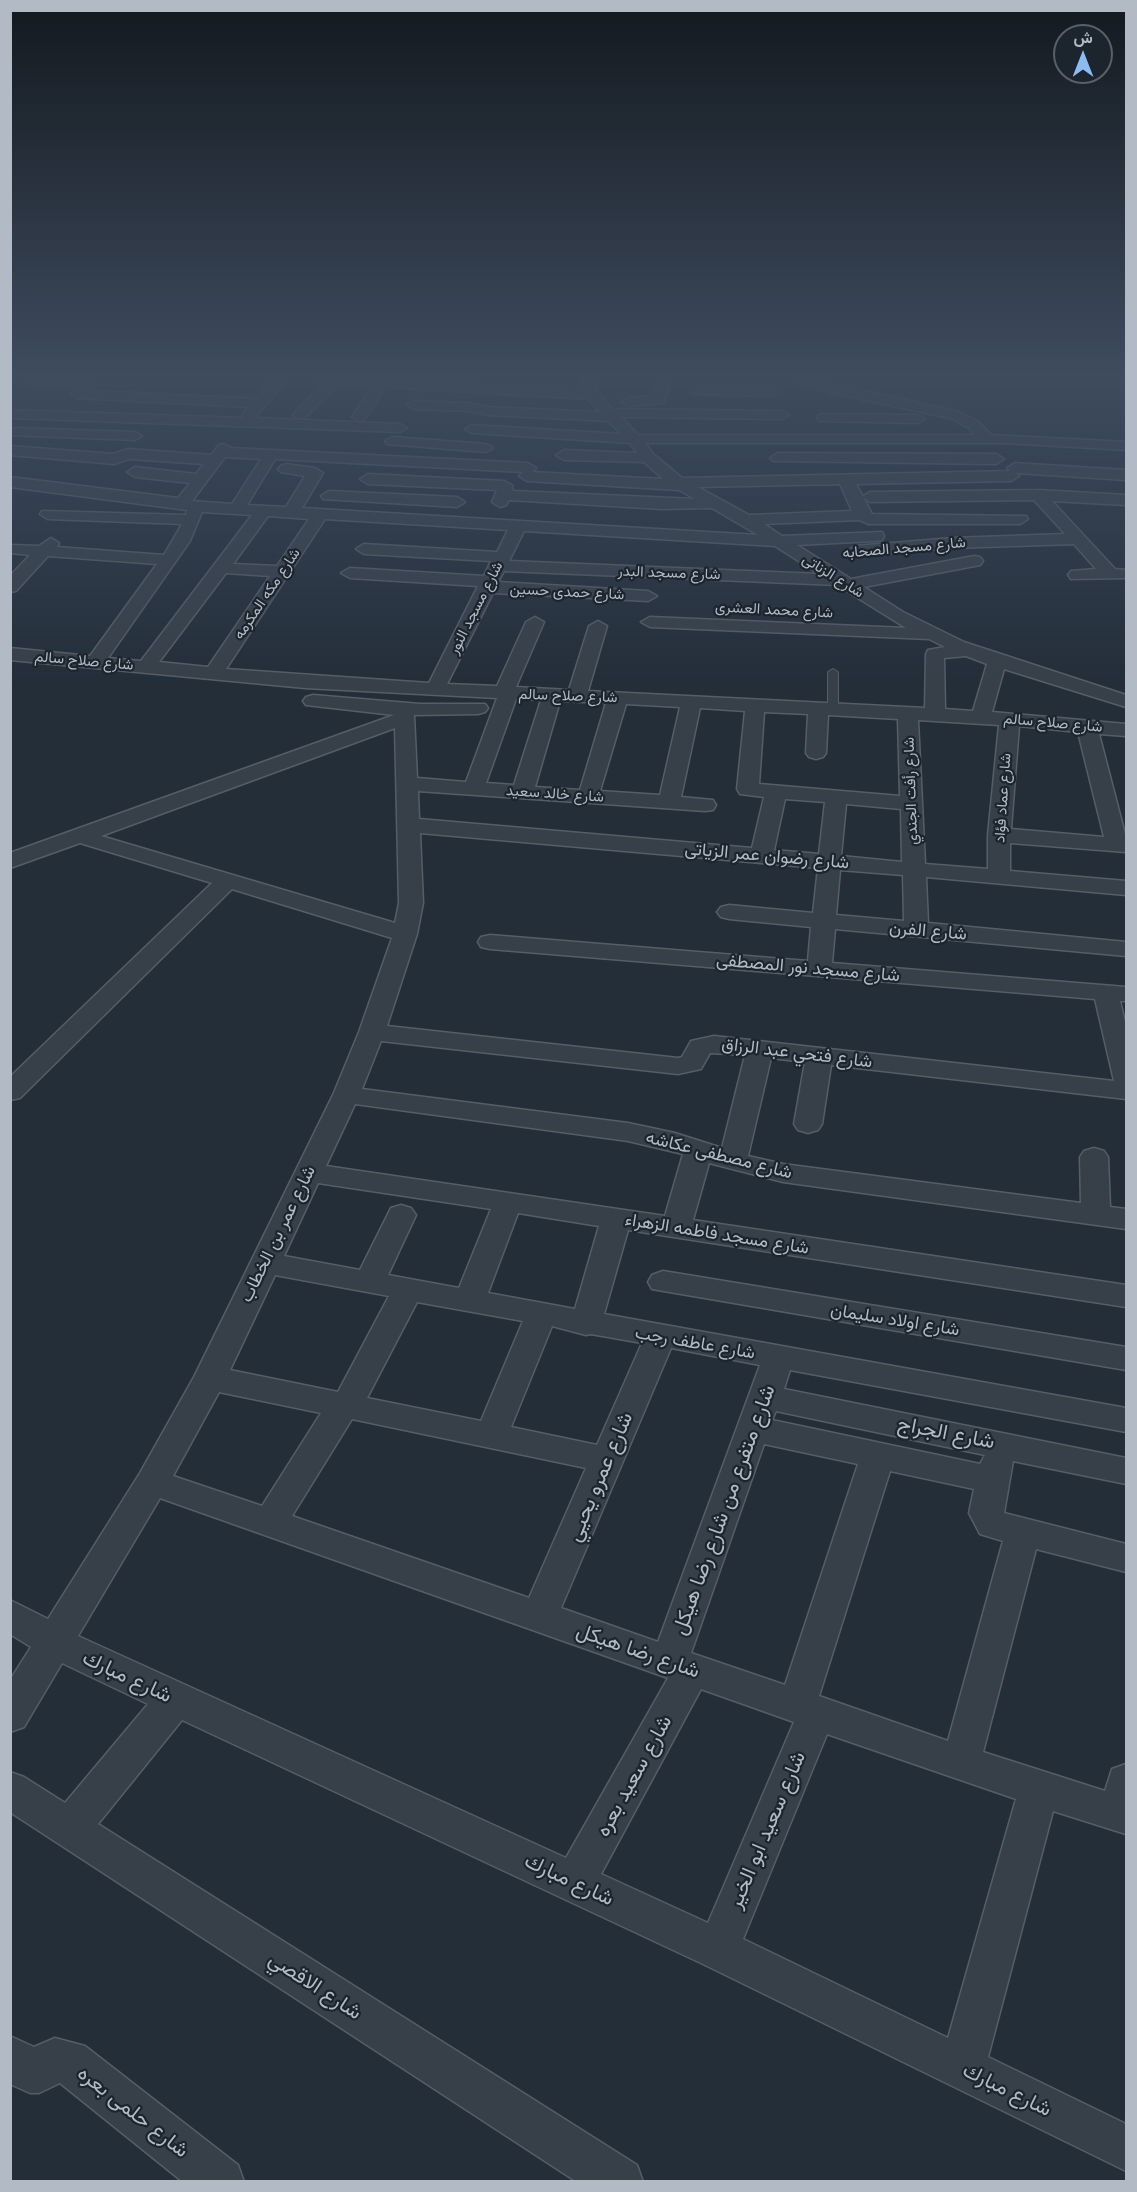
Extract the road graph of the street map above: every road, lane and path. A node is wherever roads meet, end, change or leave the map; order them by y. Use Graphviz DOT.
graph roads {
  1 [pos="58,481"];
  2 [pos="138,481"];
  3 [pos="203,481"];
  4 [pos="254,481"];
  5 [pos="310,481"];
  6 [pos="367,481"];
  7 [pos="382,481"];
  8 [pos="645,481"];
  9 [pos="677,481"];
  10 [pos="754,481"];
  11 [pos="846,481"];
  12 [pos="10,482"];
  13 [pos="680,484"];
  14 [pos="51,487"];
  15 [pos="100,493"];
  16 [pos="1038,495"];
  17 [pos="329,496"];
  18 [pos="853,496"];
  19 [pos="793,497"];
  20 [pos="356,498"];
  21 [pos="493,499"];
  22 [pos="747,499"];
  23 [pos="158,500"];
  24 [pos="192,500"];
  25 [pos="1126,500"];
  26 [pos="714,502"];
  27 [pos="240,503"];
  28 [pos="264,511"];
  29 [pos="291,513"];
  30 [pos="48,514"];
  31 [pos="320,515"];
  32 [pos="862,515"];
  33 [pos="76,516"];
  34 [pos="344,516"];
  35 [pos="381,518"];
  36 [pos="144,519"];
  37 [pos="972,519"];
  38 [pos="1020,519"];
  39 [pos="490,524"];
  40 [pos="752,524"];
  41 [pos="876,536"];
  42 [pos="1077,539"];
  43 [pos="778,541"];
  44 [pos="429,542"];
  45 [pos="989,542"];
  46 [pos="110,546"];
  47 [pos="643,546"];
  48 [pos="16,549"];
  49 [pos="364,549"];
  50 [pos="44,551"];
  51 [pos="504,552"];
  52 [pos="803,557"];
  53 [pos="168,561"];
  54 [pos="974,561"];
  55 [pos="30,566"];
  56 [pos="222,568"];
  57 [pos="282,572"];
  58 [pos="1118,574"];
  59 [pos="1077,575"];
  60 [pos="844,583"];
  61 [pos="10,586"];
  62 [pos="650,608"];
  63 [pos="897,616"];
  64 [pos="535,622"];
  65 [pos="598,626"];
  66 [pos="932,634"];
  67 [pos="968,650"];
  68 [pos="10,654"];
  69 [pos="997,661"];
  70 [pos="95,662"];
  71 [pos="146,667"];
  72 [pos="833,672"];
  73 [pos="10,673"];
  74 [pos="213,674"];
  75 [pos="434,691"];
  76 [pos="552,695"];
  77 [pos="576,697"];
  78 [pos="505,698"];
  79 [pos="618,698"];
  80 [pos="1126,701"];
  81 [pos="691,702"];
  82 [pos="755,705"];
  83 [pos="825,709"];
  84 [pos="404,714"];
  85 [pos="908,714"];
  86 [pos="935,715"];
  87 [pos="981,717"];
  88 [pos="1010,719"];
  89 [pos="1087,726"];
  90 [pos="1126,730"];
  91 [pos="816,753"];
  92 [pos="405,784"];
  93 [pos="474,788"];
  94 [pos="523,792"];
  95 [pos="776,792"];
  96 [pos="588,796"];
  97 [pos="836,797"];
  98 [pos="669,802"];
  99 [pos="911,803"];
  100 [pos="705,805"];
  101 [pos="408,825"];
  102 [pos="999,835"];
  103 [pos="80,836"];
  104 [pos="1116,844"];
  105 [pos="761,856"];
  106 [pos="10,861"];
  107 [pos="830,862"];
  108 [pos="914,869"];
  109 [pos="999,877"];
  110 [pos="228,881"];
  111 [pos="1118,887"];
  112 [pos="729,912"];
  113 [pos="824,921"];
  114 [pos="916,930"];
  115 [pos="405,934"];
  116 [pos="490,942"];
  117 [pos="1126,949"];
  118 [pos="819,969"];
  119 [pos="1116,994"];
  120 [pos="372,1032"];
  121 [pos="760,1049"];
  122 [pos="819,1056"];
  123 [pos="1126,1079"];
  124 [pos="1126,1091"];
  125 [pos="10,1092"];
  126 [pos="346,1095"];
  127 [pos="808,1124"];
  128 [pos="699,1149"];
  129 [pos="1094,1157"];
  130 [pos="733,1161"];
  131 [pos="308,1172"];
  132 [pos="508,1202"];
  133 [pos="1096,1214"];
  134 [pos="401,1215"];
  135 [pos="616,1219"];
  136 [pos="1126,1219"];
  137 [pos="676,1228"];
  138 [pos="264,1263"];
  139 [pos="663,1282"];
  140 [pos="369,1283"];
  141 [pos="408,1290"];
  142 [pos="1126,1296"];
  143 [pos="469,1302"];
  144 [pos="541,1315"];
  145 [pos="586,1324"];
  146 [pos="660,1337"];
  147 [pos="778,1359"];
  148 [pos="1126,1359"];
  149 [pos="210,1378"];
  150 [pos="765,1397"];
  151 [pos="345,1406"];
  152 [pos="1126,1420"];
  153 [pos="754,1430"];
  154 [pos="491,1436"];
  155 [pos="1001,1444"];
  156 [pos="878,1455"];
  157 [pos="608,1460"];
  158 [pos="1126,1471"];
  159 [pos="993,1480"];
  160 [pos="152,1482"];
  161 [pos="270,1523"];
  162 [pos="1023,1533"];
  163 [pos="1126,1558"];
  164 [pos="10,1615"];
  165 [pos="539,1617"];
  166 [pos="56,1643"];
  167 [pos="681,1666"];
  168 [pos="175,1700"];
  169 [pos="807,1708"];
  170 [pos="10,1715"];
  171 [pos="961,1763"];
  172 [pos="1039,1789"];
  173 [pos="10,1790"];
  174 [pos="1125,1804"];
  175 [pos="70,1828"];
  176 [pos="575,1882"];
  177 [pos="718,1949"];
  178 [pos="10,2058"];
  179 [pos="962,2068"];
  180 [pos="1126,2148"];
  181 [pos="221,2181"];
  182 [pos="620,2181"];
  1 -- 14 [label="street"];
  2 -- 24 [label="street"];
  3 -- 24 [label="street"];
  4 -- 27 [label="street"];
  5 -- 29 [label="street"];
  6 -- 20 [label="street"];
  7 -- 21 [label="street"];
  8 -- 13 [label="street"];
  9 -- 13 [label="street, شارع الزناتى"];
  10 -- 13 [label="street"];
  11 -- 18 [label="street"];
  12 -- 14 [label="street"];
  13 -- 26 [label="street, شارع الزناتى"];
  14 -- 15 [label="street"];
  15 -- 23 [label="street"];
  15 -- 33 [label="street"];
  16 -- 18 [label="street"];
  16 -- 25 [label="street"];
  16 -- 42 [label="street"];
  17 -- 20 [label="street"];
  18 -- 19 [label="street"];
  18 -- 32 [label="street"];
  20 -- 21 [label="street"];
  20 -- 34 [label="street"];
  21 -- 26 [label="street"];
  21 -- 39 [label="street"];
  22 -- 26 [label="street"];
  23 -- 24 [label="street"];
  23 -- 36 [label="street"];
  24 -- 27 [label="street"];
  24 -- 36 [label="street"];
  24 -- 53 [label="street"];
  26 -- 40 [label="street, شارع الزناتى"];
  27 -- 28 [label="street"];
  28 -- 29 [label="street"];
  28 -- 56 [label="street"];
  29 -- 31 [label="street"];
  30 -- 33 [label="street"];
  31 -- 34 [label="street"];
  31 -- 57 [label="street, شارع مكه المكرمه"];
  32 -- 37 [label="street"];
  32 -- 40 [label="street"];
  33 -- 36 [label="street"];
  33 -- 50 [label="street"];
  34 -- 35 [label="street"];
  35 -- 39 [label="street"];
  35 -- 49 [label="street"];
  37 -- 38 [label="street"];
  37 -- 45 [label="street"];
  39 -- 51 [label="street"];
  40 -- 43 [label="street, شارع الزناتى"];
  40 -- 51 [label="street"];
  41 -- 43 [label="street"];
  42 -- 45 [label="street, شارع مسجد الصحابه"];
  42 -- 58 [label="street"];
  43 -- 51 [label="street"];
  43 -- 52 [label="street, شارع الزناتى"];
  44 -- 51 [label="street"];
  45 -- 52 [label="street, شارع مسجد الصحابه"];
  46 -- 53 [label="street"];
  47 -- 51 [label="street"];
  48 -- 50 [label="street"];
  49 -- 51 [label="street"];
  49 -- 51 [label="street"];
  50 -- 53 [label="street"];
  50 -- 55 [label="street"];
  51 -- 60 [label="street, شارع مسجد البدر"];
  51 -- 62 [label="street, شارع حمدى حسين"];
  51 -- 75 [label="street, شارع مسجد النور"];
  52 -- 60 [label="street, شارع الزناتى"];
  53 -- 55 [label="street"];
  53 -- 70 [label="street"];
  54 -- 60 [label="street, شارع مسجد البدر"];
  55 -- 61 [label="street"];
  56 -- 57 [label="street"];
  56 -- 71 [label="street"];
  57 -- 74 [label="street, شارع مكه المكرمه"];
  58 -- 59 [label="street"];
  60 -- 63 [label="street, شارع الزناتى"];
  62 -- 63 [label="street, شارع محمد العشرى"];
  62 -- 66 [label="street"];
  63 -- 66 [label="street, شارع الزناتى"];
  64 -- 78 [label="street"];
  65 -- 77 [label="street"];
  66 -- 67 [label="street, شارع الزناتى"];
  67 -- 69 [label="street, شارع الزناتى"];
  67 -- 86 [label="street"];
  68 -- 70 [label="street, شارع صلاح سالم"];
  69 -- 80 [label="street, شارع الزناتى"];
  69 -- 87 [label="street"];
  70 -- 71 [label="street, شارع صلاح سالم"];
  71 -- 74 [label="street, شارع صلاح سالم"];
  72 -- 83 [label="lane"];
  73 -- 84 [label="street"];
  74 -- 75 [label="street, شارع صلاح سالم"];
  75 -- 78 [label="street, شارع صلاح سالم"];
  76 -- 77 [label="street, شارع صلاح سالم"];
  76 -- 78 [label="street, شارع صلاح سالم"];
  76 -- 94 [label="street"];
  77 -- 79 [label="street, شارع صلاح سالم"];
  78 -- 84 [label="street"];
  78 -- 93 [label="street"];
  79 -- 81 [label="street, شارع صلاح سالم"];
  79 -- 96 [label="street"];
  81 -- 82 [label="street, شارع صلاح سالم"];
  81 -- 98 [label="street"];
  82 -- 83 [label="street, شارع صلاح سالم"];
  82 -- 95 [label="street"];
  83 -- 85 [label="street, شارع صلاح سالم"];
  83 -- 91 [label="street"];
  84 -- 92 [label="street, شارع عمر بن الخطاب"];
  84 -- 103 [label="street"];
  85 -- 86 [label="street, شارع صلاح سالم"];
  85 -- 99 [label="street, شارع رأفت الجندي"];
  86 -- 87 [label="street, شارع صلاح سالم"];
  87 -- 88 [label="street, شارع صلاح سالم"];
  88 -- 89 [label="street, شارع صلاح سالم"];
  88 -- 102 [label="street, شارع عماد فؤاد"];
  89 -- 90 [label="street, شارع صلاح سالم"];
  89 -- 104 [label="street"];
  92 -- 93 [label="street, شارع خالد سعيد"];
  92 -- 101 [label="street, شارع عمر بن الخطاب"];
  93 -- 94 [label="street, شارع خالد سعيد"];
  94 -- 96 [label="street, شارع خالد سعيد"];
  95 -- 97 [label="street"];
  95 -- 105 [label="street"];
  96 -- 98 [label="street, شارع خالد سعيد"];
  97 -- 99 [label="street"];
  97 -- 107 [label="street"];
  98 -- 100 [label="street, شارع خالد سعيد"];
  99 -- 108 [label="street, شارع رأفت الجندي"];
  101 -- 105 [label="street, شارع رضوان عمر الزياتى"];
  101 -- 115 [label="street, شارع عمر بن الخطاب"];
  102 -- 104 [label="street"];
  102 -- 109 [label="street, شارع عماد فؤاد"];
  103 -- 106 [label="street"];
  103 -- 110 [label="street"];
  104 -- 111 [label="street"];
  105 -- 107 [label="street, شارع رضوان عمر الزياتى"];
  107 -- 108 [label="street, شارع رضوان عمر الزياتى"];
  107 -- 113 [label="street"];
  108 -- 109 [label="street, شارع رضوان عمر الزياتى"];
  108 -- 114 [label="street, شارع رأفت الجندي"];
  109 -- 111 [label="street, شارع رضوان عمر الزياتى"];
  110 -- 115 [label="street"];
  110 -- 125 [label="street"];
  112 -- 113 [label="street, شارع الفرن"];
  113 -- 114 [label="street, شارع الفرن"];
  113 -- 118 [label="street"];
  114 -- 117 [label="street, شارع الفرن"];
  115 -- 120 [label="street, شارع عمر بن الخطاب"];
  116 -- 118 [label="street, شارع مسجد نور المصطفى"];
  118 -- 119 [label="street, شارع مسجد نور المصطفى"];
  119 -- 123 [label="street"];
  120 -- 121 [label="street, شارع فتحي عبد الرزاق"];
  120 -- 126 [label="street, شارع عمر بن الخطاب"];
  121 -- 122 [label="street, شارع فتحي عبد الرزاق"];
  121 -- 130 [label="street"];
  122 -- 124 [label="street, شارع فتحي عبد الرزاق"];
  122 -- 127 [label="street"];
  126 -- 128 [label="street, شارع مصطفى عكاشه"];
  126 -- 131 [label="street, شارع عمر بن الخطاب"];
  128 -- 130 [label="street, شارع مصطفى عكاشه"];
  128 -- 137 [label="street"];
  129 -- 133 [label="street"];
  130 -- 133 [label="street, شارع مصطفى عكاشه"];
  131 -- 132 [label="street, شارع مسجد فاطمه الزهراء"];
  131 -- 138 [label="street, شارع عمر بن الخطاب"];
  132 -- 135 [label="street, شارع مسجد فاطمه الزهراء"];
  132 -- 143 [label="street"];
  133 -- 136 [label="street, شارع مصطفى عكاشه"];
  134 -- 140 [label="street"];
  135 -- 137 [label="street, شارع مسجد فاطمه الزهراء"];
  135 -- 145 [label="street"];
  137 -- 142 [label="street, شارع مسجد فاطمه الزهراء"];
  138 -- 140 [label="street, شارع عاطف رجب"];
  138 -- 149 [label="street, شارع عمر بن الخطاب"];
  139 -- 148 [label="street, شارع اولاد سليمان"];
  140 -- 141 [label="street, شارع عاطف رجب"];
  141 -- 143 [label="street, شارع عاطف رجب"];
  141 -- 151 [label="street"];
  143 -- 144 [label="street, شارع عاطف رجب"];
  144 -- 145 [label="street, شارع عاطف رجب"];
  144 -- 154 [label="street"];
  145 -- 146 [label="street, شارع عاطف رجب"];
  146 -- 147 [label="street, شارع عاطف رجب"];
  146 -- 157 [label="street, شارع عمرو يحيي"];
  147 -- 150 [label="street, شارع متفرع من شارع رضا هيكل"];
  147 -- 152 [label="street, شارع عاطف رجب"];
  149 -- 151 [label="street"];
  149 -- 160 [label="street, شارع عمر بن الخطاب"];
  150 -- 153 [label="street, شارع متفرع من شارع رضا هيكل"];
  150 -- 155 [label="street, شارع الجراج"];
  151 -- 154 [label="street"];
  151 -- 161 [label="street"];
  153 -- 156 [label="street"];
  153 -- 167 [label="street, شارع متفرع من شارع رضا هيكل"];
  154 -- 157 [label="street"];
  155 -- 158 [label="street, شارع الجراج"];
  155 -- 159 [label="street"];
  156 -- 159 [label="street"];
  156 -- 169 [label="street, شارع سعيد ابو الخير"];
  157 -- 165 [label="street, شارع عمرو يحيي"];
  159 -- 162 [label="street"];
  160 -- 161 [label="street, شارع رضا هيكل"];
  160 -- 166 [label="street, شارع عمر بن الخطاب"];
  161 -- 165 [label="street, شارع رضا هيكل"];
  162 -- 163 [label="street"];
  162 -- 171 [label="street"];
  164 -- 166 [label="street, شارع مبارك"];
  165 -- 167 [label="street, شارع رضا هيكل"];
  166 -- 168 [label="street, شارع مبارك"];
  166 -- 170 [label="street, شارع عمر بن الخطاب"];
  167 -- 169 [label="street, شارع رضا هيكل"];
  167 -- 176 [label="street, شارع سعيد بعره"];
  168 -- 175 [label="street"];
  168 -- 176 [label="street, شارع مبارك"];
  169 -- 171 [label="street, شارع رضا هيكل"];
  169 -- 177 [label="street, شارع سعيد ابو الخير"];
  171 -- 172 [label="street, شارع رضا هيكل"];
  172 -- 174 [label="street, شارع رضا هيكل"];
  172 -- 179 [label="street"];
  173 -- 175 [label="street, شارع الاقصي"];
  175 -- 182 [label="street, شارع الاقصي"];
  176 -- 177 [label="street, شارع مبارك"];
  177 -- 179 [label="street, شارع مبارك"];
  178 -- 181 [label="street, شارع حلمى بعره"];
  179 -- 180 [label="street, شارع مبارك"];
}
